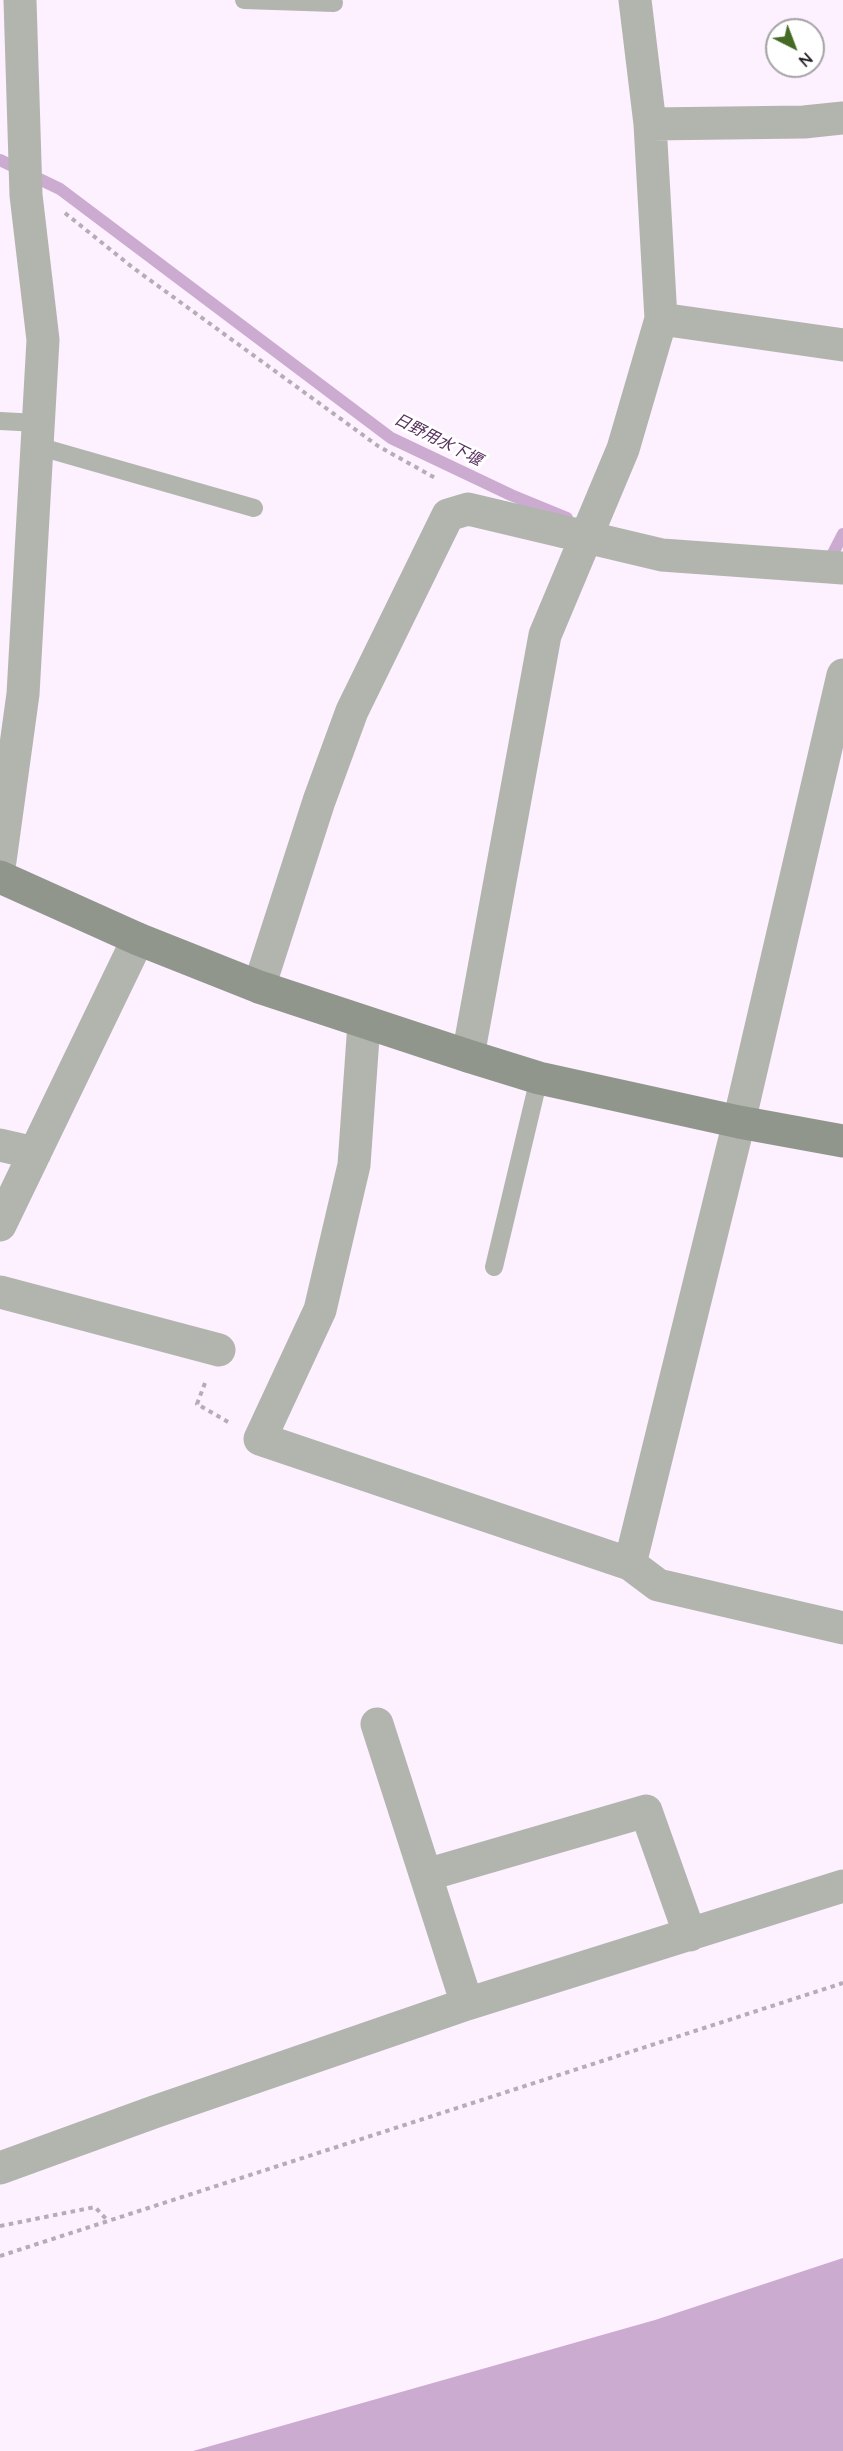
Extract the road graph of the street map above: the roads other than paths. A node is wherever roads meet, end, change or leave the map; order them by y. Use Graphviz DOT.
graph roads {
  1 [pos="20,0"];
  2 [pos="244,0"];
  3 [pos="634,0"];
  4 [pos="334,3"];
  5 [pos="843,118"];
  6 [pos="650,124"];
  7 [pos="18,190"];
  8 [pos="661,319"];
  9 [pos="843,345"];
  10 [pos="0,420"];
  11 [pos="38,435"];
  12 [pos="254,508"];
  13 [pos="587,535"];
  14 [pos="843,568"];
  15 [pos="843,675"];
  16 [pos="0,861"];
  17 [pos="0,877"];
  18 [pos="138,939"];
  19 [pos="258,987"];
  20 [pos="364,1023"];
  21 [pos="468,1056"];
  22 [pos="539,1078"];
  23 [pos="739,1122"];
  24 [pos="843,1141"];
  25 [pos="0,1145"];
  26 [pos="35,1153"];
  27 [pos="0,1225"];
  28 [pos="494,1267"];
  29 [pos="0,1292"];
  30 [pos="219,1350"];
  31 [pos="630,1564"];
  32 [pos="843,1628"];
  33 [pos="377,1724"];
  34 [pos="426,1875"];
  35 [pos="843,1886"];
  36 [pos="690,1935"];
  37 [pos="467,2004"];
  38 [pos="0,2168"];
  1 -- 7 [label="street"];
  2 -- 4 [label="lane"];
  3 -- 6 [label="street"];
  5 -- 6 [label="street"];
  6 -- 8 [label="street"];
  7 -- 11 [label="street"];
  8 -- 9 [label="street"];
  8 -- 13 [label="street"];
  10 -- 11 [label="lane"];
  11 -- 12 [label="lane"];
  11 -- 16 [label="street"];
  13 -- 14 [label="street"];
  13 -- 19 [label="street"];
  13 -- 21 [label="street"];
  15 -- 23 [label="street"];
  17 -- 18 [label="main road"];
  18 -- 19 [label="main road"];
  18 -- 26 [label="street"];
  19 -- 20 [label="main road"];
  20 -- 21 [label="main road"];
  20 -- 31 [label="street"];
  21 -- 22 [label="main road"];
  22 -- 23 [label="main road"];
  22 -- 28 [label="lane"];
  23 -- 24 [label="main road"];
  23 -- 31 [label="street"];
  25 -- 26 [label="street"];
  26 -- 27 [label="street"];
  29 -- 30 [label="street"];
  31 -- 32 [label="street"];
  33 -- 34 [label="street"];
  34 -- 36 [label="street"];
  34 -- 37 [label="street"];
  35 -- 36 [label="street"];
  36 -- 37 [label="street"];
  37 -- 38 [label="street"];
}
